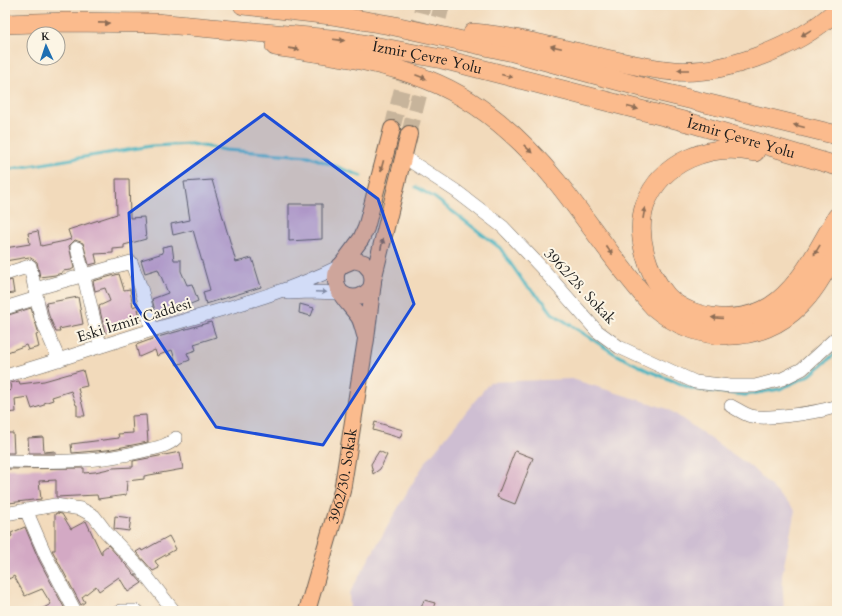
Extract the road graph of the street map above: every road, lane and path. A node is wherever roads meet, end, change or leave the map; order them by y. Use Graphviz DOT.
graph roads {
  1 [pos="243,5"];
  2 [pos="837,10"];
  3 [pos="5,24"];
  4 [pos="390,25"];
  5 [pos="230,30"];
  6 [pos="392,129"];
  7 [pos="409,134"];
  8 [pos="837,135"];
  9 [pos="404,157"];
  10 [pos="837,166"];
  11 [pos="837,170"];
  12 [pos="837,217"];
  13 [pos="77,248"];
  14 [pos="837,251"];
  15 [pos="340,266"];
  16 [pos="5,274"];
  17 [pos="84,275"];
  18 [pos="373,282"];
  19 [pos="341,293"];
  20 [pos="36,294"];
  21 [pos="272,294"];
  22 [pos="5,308"];
  23 [pos="152,330"];
  24 [pos="837,337"];
  25 [pos="366,339"];
  26 [pos="100,345"];
  27 [pos="59,360"];
  28 [pos="5,376"];
  29 [pos="731,406"];
  30 [pos="837,406"];
  31 [pos="176,438"];
  32 [pos="5,461"];
  33 [pos="26,510"];
  34 [pos="5,514"];
  35 [pos="75,611"];
  36 [pos="120,611"];
  37 [pos="137,611"];
  38 [pos="174,611"];
  39 [pos="307,611"];
  1 -- 4 [label="highway, İzmir Çevre Yolu"];
  2 -- 4 [label="highway, one-way"];
  3 -- 5 [label="highway, İzmir Çevre Yolu, one-way"];
  8 -- 4 [label="highway, İzmir Çevre Yolu, one-way"];
  5 -- 10 [label="highway, İzmir Çevre Yolu, one-way"];
  5 -- 14 [label="highway, one-way"];
  6 -- 15 [label="main road, one-way"];
  7 -- 9 [label="main road, 3962/30. Sokak"];
  18 -- 9 [label="main road, 3962/30. Sokak, one-way"];
  9 -- 24 [label="street, 3962/28. Sokak"];
  12 -- 11 [label="highway, one-way"];
  13 -- 17 [label="street"];
  15 -- 18 [label="main road"];
  15 -- 19 [label="main road"];
  15 -- 21 [label="street, Eski İzmir Caddesi"];
  16 -- 20 [label="street"];
  17 -- 20 [label="street"];
  17 -- 23 [label="street"];
  17 -- 26 [label="street"];
  18 -- 19 [label="main road"];
  18 -- 25 [label="main road, 3962/30. Sokak"];
  21 -- 19 [label="street, Eski İzmir Caddesi, one-way"];
  19 -- 25 [label="main road"];
  20 -- 22 [label="street"];
  20 -- 27 [label="street"];
  21 -- 23 [label="street, Eski İzmir Caddesi"];
  23 -- 26 [label="street, Eski İzmir Caddesi"];
  25 -- 39 [label="main road, 3962/30. Sokak"];
  26 -- 27 [label="street, Eski İzmir Caddesi"];
  27 -- 28 [label="street, Eski İzmir Caddesi"];
  29 -- 30 [label="street"];
  31 -- 32 [label="street"];
  33 -- 34 [label="street"];
  33 -- 35 [label="street"];
  33 -- 38 [label="street"];
  36 -- 37 [label="street"];
}
